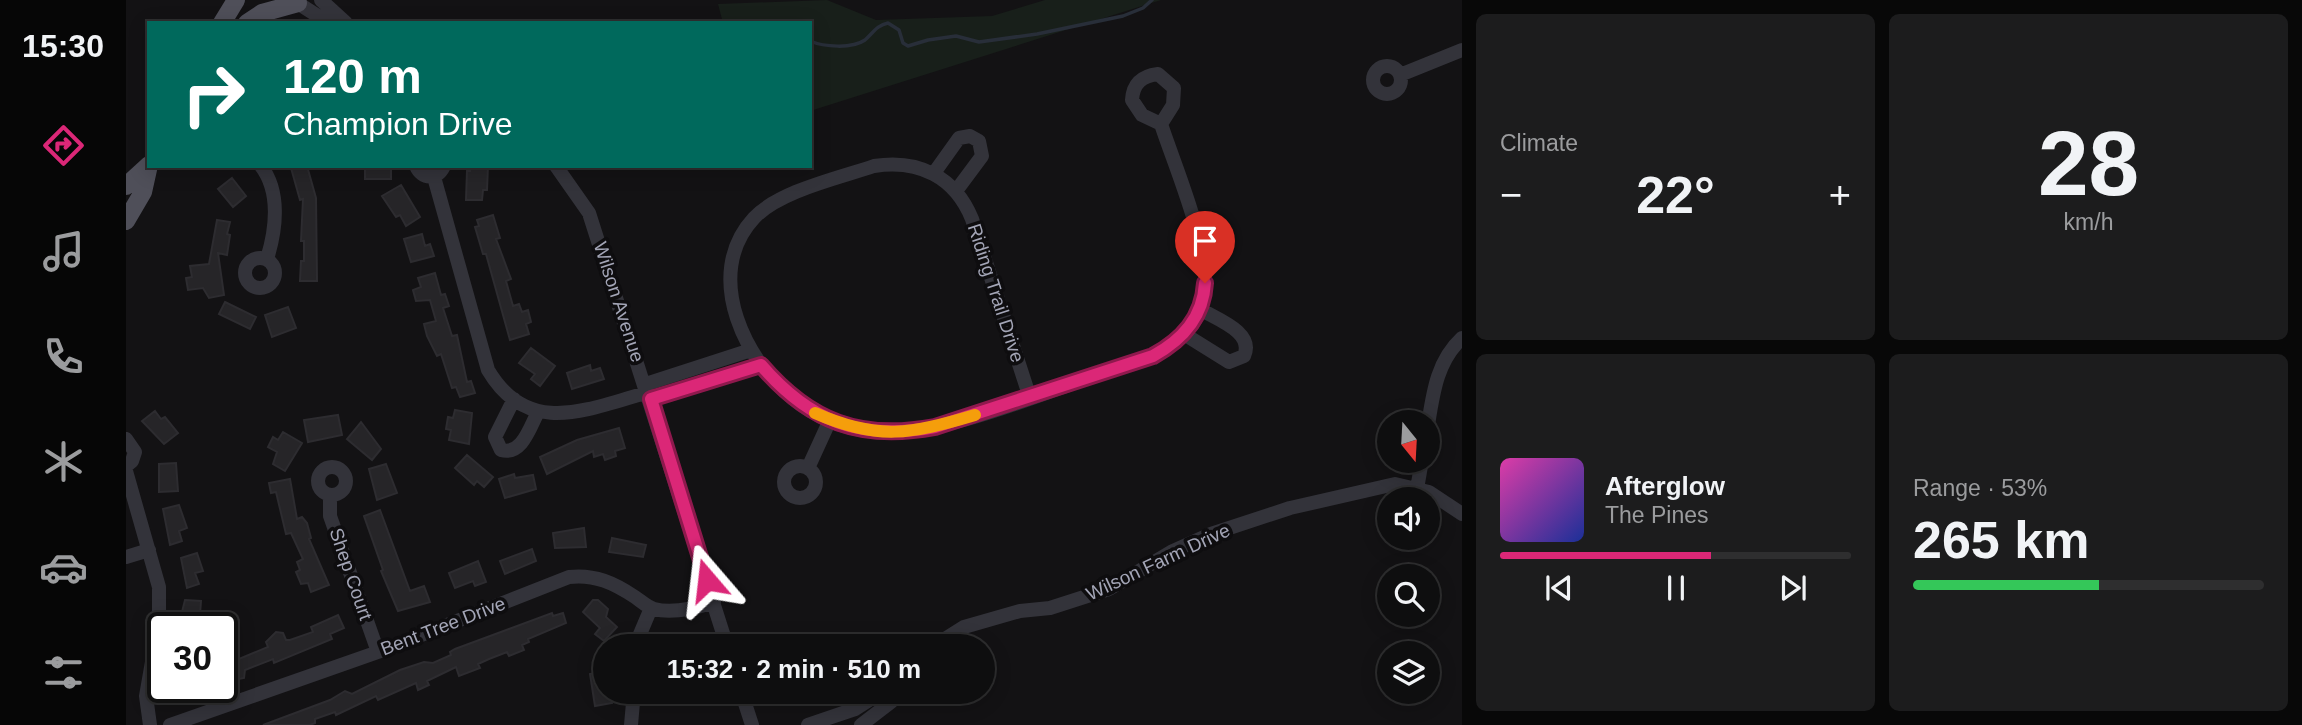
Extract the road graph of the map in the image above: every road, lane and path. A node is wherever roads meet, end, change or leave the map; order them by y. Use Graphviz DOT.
graph roads {
  1 [pos="236,0"];
  2 [pos="258,0"];
  3 [pos="321,0"];
  4 [pos="295,2"];
  5 [pos="223,21"];
  6 [pos="247,21"];
  7 [pos="249,21"];
  8 [pos="331,21"];
  9 [pos="344,21"];
  10 [pos="1462,50"];
  11 [pos="1400,75"];
  12 [pos="1161,124"];
  13 [pos="147,167"];
  14 [pos="148,168"];
  15 [pos="262,168"];
  16 [pos="417,168"];
  17 [pos="557,168"];
  18 [pos="439,171"];
  19 [pos="934,173"];
  20 [pos="126,186"];
  21 [pos="956,191"];
  22 [pos="126,221"];
  23 [pos="267,259"];
  24 [pos="1200,309"];
  25 [pos="1184,334"];
  26 [pos="1462,338"];
  27 [pos="751,350"];
  28 [pos="761,365"];
  29 [pos="648,392"];
  30 [pos="1030,398"];
  31 [pos="514,399"];
  32 [pos="1430,410"];
  33 [pos="538,412"];
  34 [pos="830,420"];
  35 [pos="126,439"];
  36 [pos="126,468"];
  37 [pos="808,468"];
  38 [pos="1408,487"];
  39 [pos="330,496"];
  40 [pos="1440,499"];
  41 [pos="1462,514"];
  42 [pos="149,550"];
  43 [pos="126,557"];
  44 [pos="713,602"];
  45 [pos="651,608"];
  46 [pos="640,634"];
  47 [pos="723,634"];
  48 [pos="953,634"];
  49 [pos="378,652"];
  50 [pos="633,704"];
  51 [pos="745,704"];
  52 [pos="863,704"];
  53 [pos="888,704"];
  54 [pos="150,725"];
  55 [pos="170,725"];
  56 [pos="631,725"];
  57 [pos="752,725"];
  58 [pos="808,725"];
  59 [pos="861,725"];
  1 -- 5 [label="main road"];
  2 -- 6 [label="main road"];
  3 -- 9 [label="street"];
  4 -- 7 [label="main road"];
  4 -- 8 [label="street"];
  10 -- 11 [label="street"];
  12 -- 24 [label="street"];
  13 -- 20 [label="main road"];
  14 -- 22 [label="main road"];
  15 -- 23 [label="street"];
  16 -- 18 [label="street"];
  17 -- 29 [label="street, Wilson Avenue"];
  18 -- 31 [label="street"];
  19 -- 21 [label="street, Riding Trail Drive"];
  19 -- 21 [label="street"];
  19 -- 27 [label="street, Riding Trail Drive"];
  21 -- 30 [label="street, Riding Trail Drive"];
  24 -- 25 [label="street"];
  24 -- 25 [label="street"];
  25 -- 30 [label="street, Riding Trail Drive"];
  26 -- 32 [label="street"];
  27 -- 28 [label="street, Riding Trail Drive"];
  27 -- 29 [label="street"];
  28 -- 29 [label="street"];
  28 -- 34 [label="street, Riding Trail Drive"];
  29 -- 33 [label="street"];
  29 -- 44 [label="street, Wilson Avenue"];
  30 -- 34 [label="street, Riding Trail Drive"];
  31 -- 33 [label="street"];
  31 -- 33 [label="street"];
  34 -- 37 [label="street"];
  35 -- 36 [label="street"];
  36 -- 42 [label="street"];
  38 -- 48 [label="street, Wilson Farm Drive"];
  39 -- 49 [label="street, Shep Court"];
  40 -- 41 [label="street, Wilson Farm Drive"];
  42 -- 43 [label="street"];
  42 -- 54 [label="street"];
  44 -- 45 [label="street"];
  44 -- 47 [label="street, Wilson Avenue"];
  45 -- 46 [label="street"];
  45 -- 49 [label="street, Bent Tree Drive"];
  49 -- 55 [label="street, Bent Tree Drive"];
  50 -- 56 [label="street"];
  51 -- 57 [label="street"];
  52 -- 58 [label="street"];
  53 -- 59 [label="street"];
}
